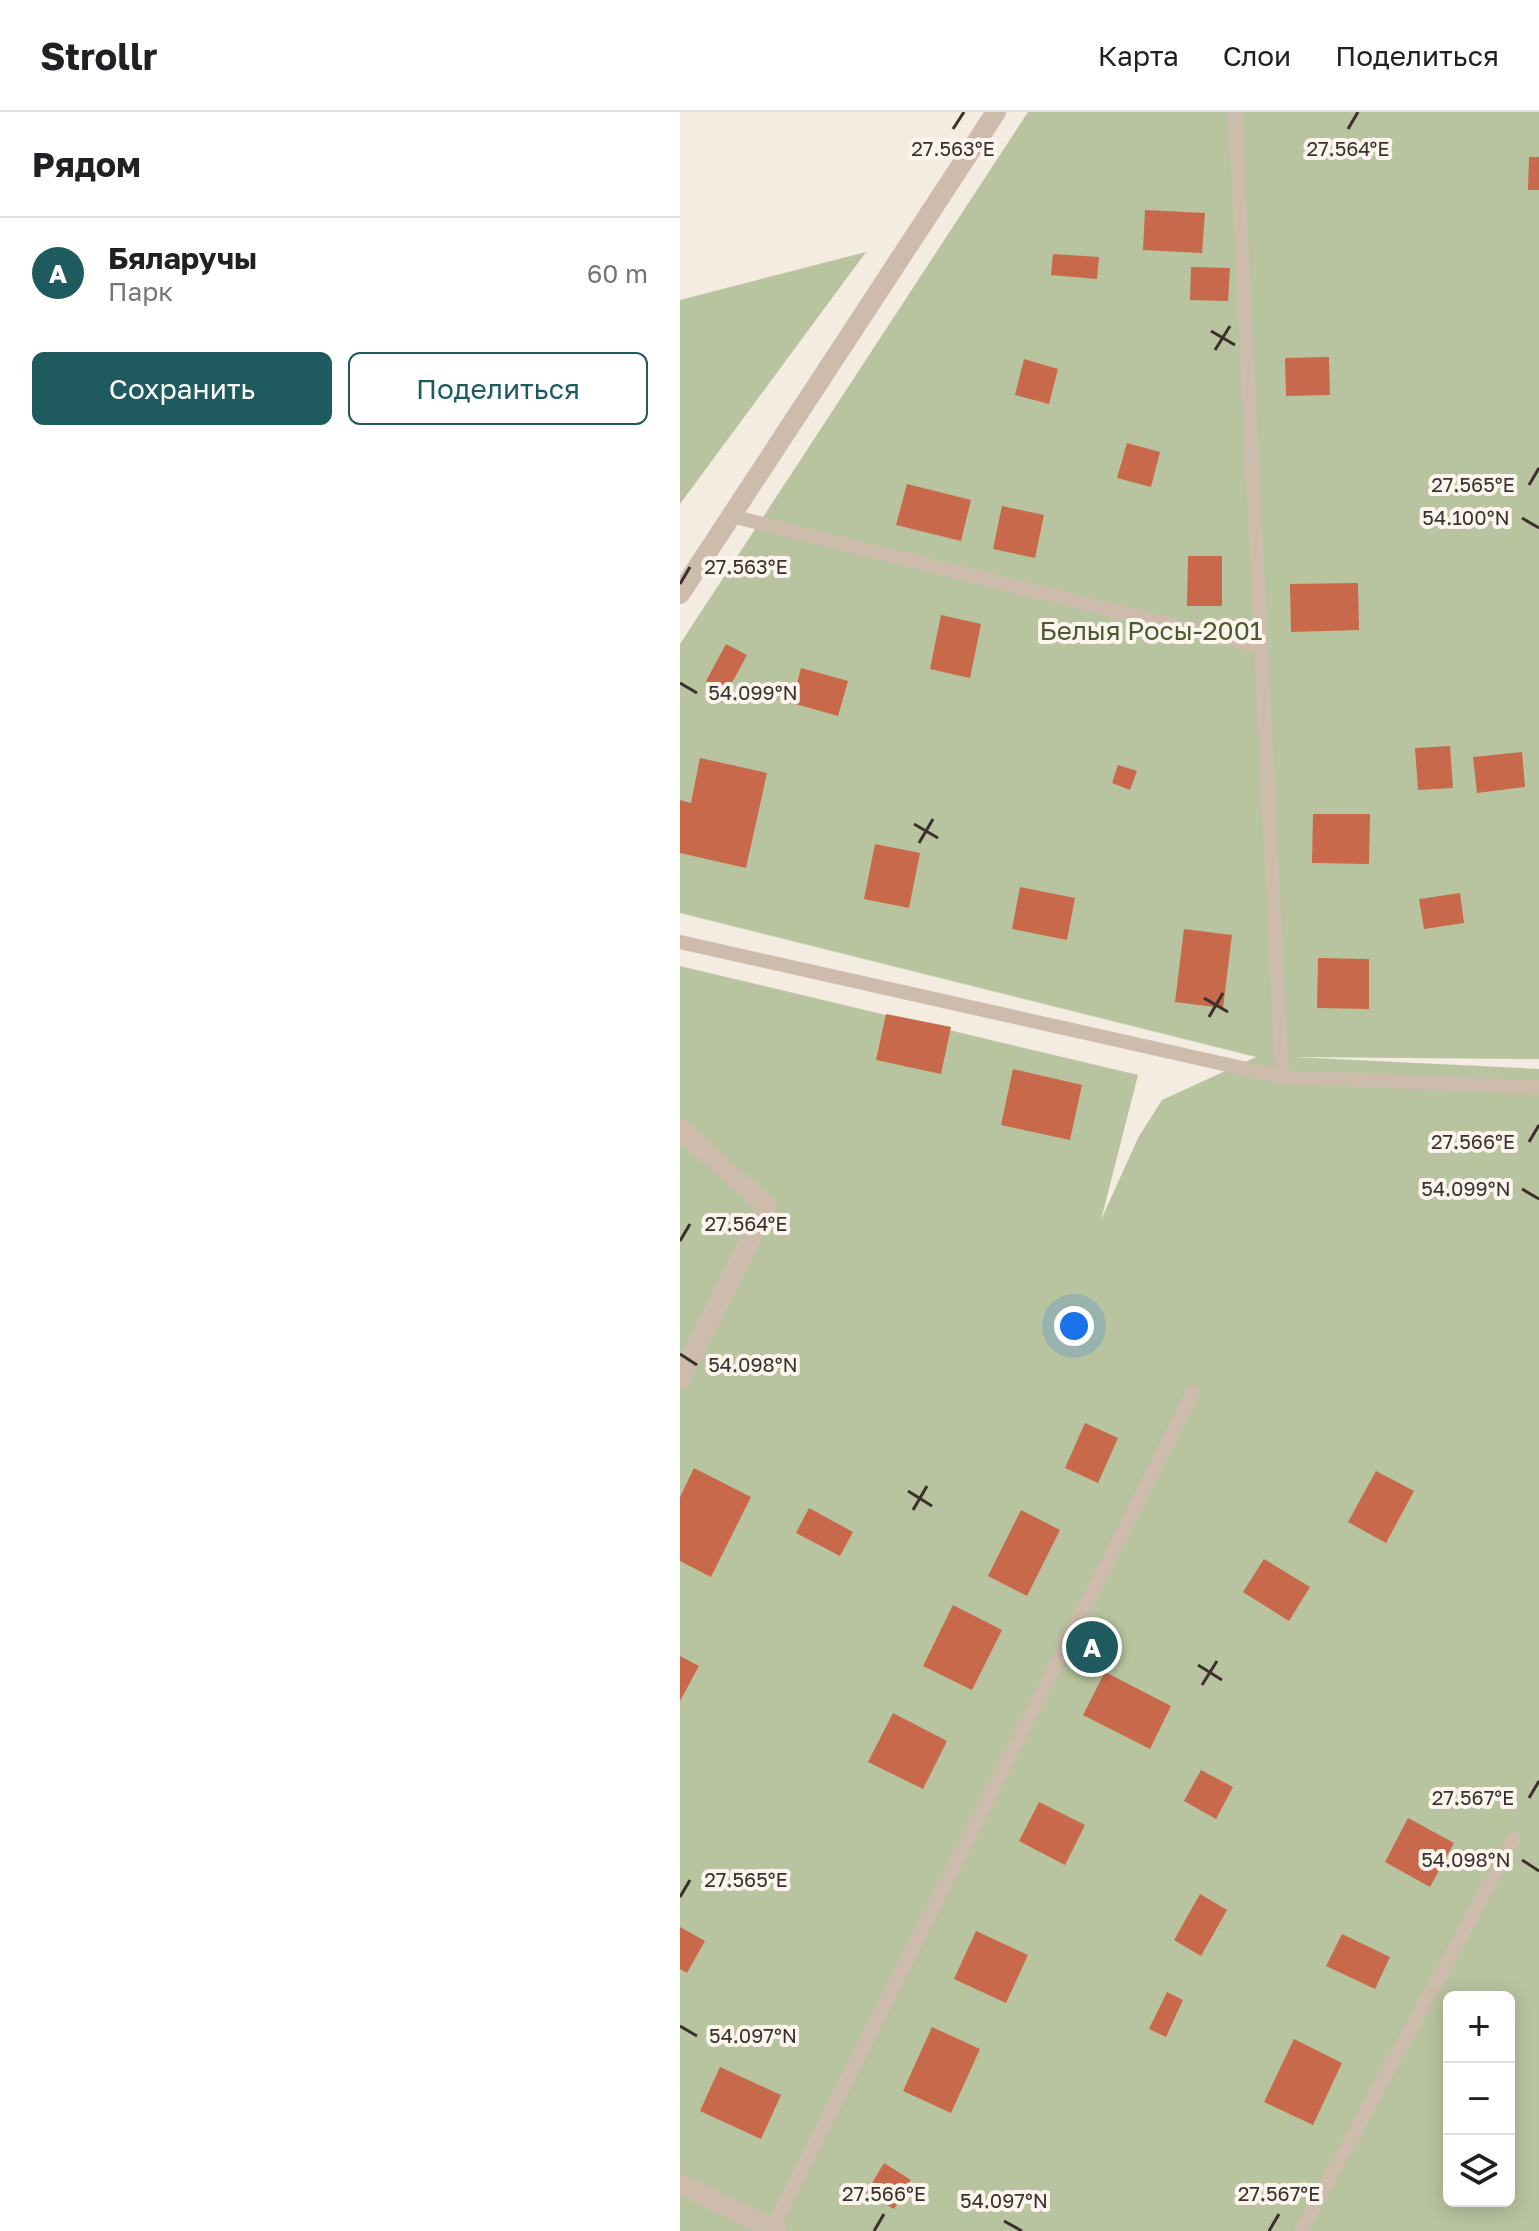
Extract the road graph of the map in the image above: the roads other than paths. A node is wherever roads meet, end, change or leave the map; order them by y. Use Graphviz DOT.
graph roads {
  1 [pos="996,112"];
  2 [pos="1235,112"];
  3 [pos="731,516"];
  4 [pos="680,594"];
  5 [pos="1261,647"];
  6 [pos="680,942"];
  7 [pos="1282,1077"];
  8 [pos="1539,1087"];
  9 [pos="680,1129"];
  10 [pos="680,1379"];
  11 [pos="1193,1392"];
  12 [pos="1514,1839"];
  13 [pos="680,2184"];
  14 [pos="773,2230"];
  15 [pos="1301,2231"];
  1 -- 3 [label="street"];
  2 -- 5 [label="lane"];
  3 -- 4 [label="street"];
  3 -- 5 [label="lane"];
  5 -- 7 [label="lane"];
  6 -- 7 [label="lane"];
  7 -- 8 [label="lane"];
  9 -- 10 [label="street"];
  11 -- 14 [label="lane"];
  12 -- 15 [label="lane"];
  13 -- 14 [label="street"];
}
